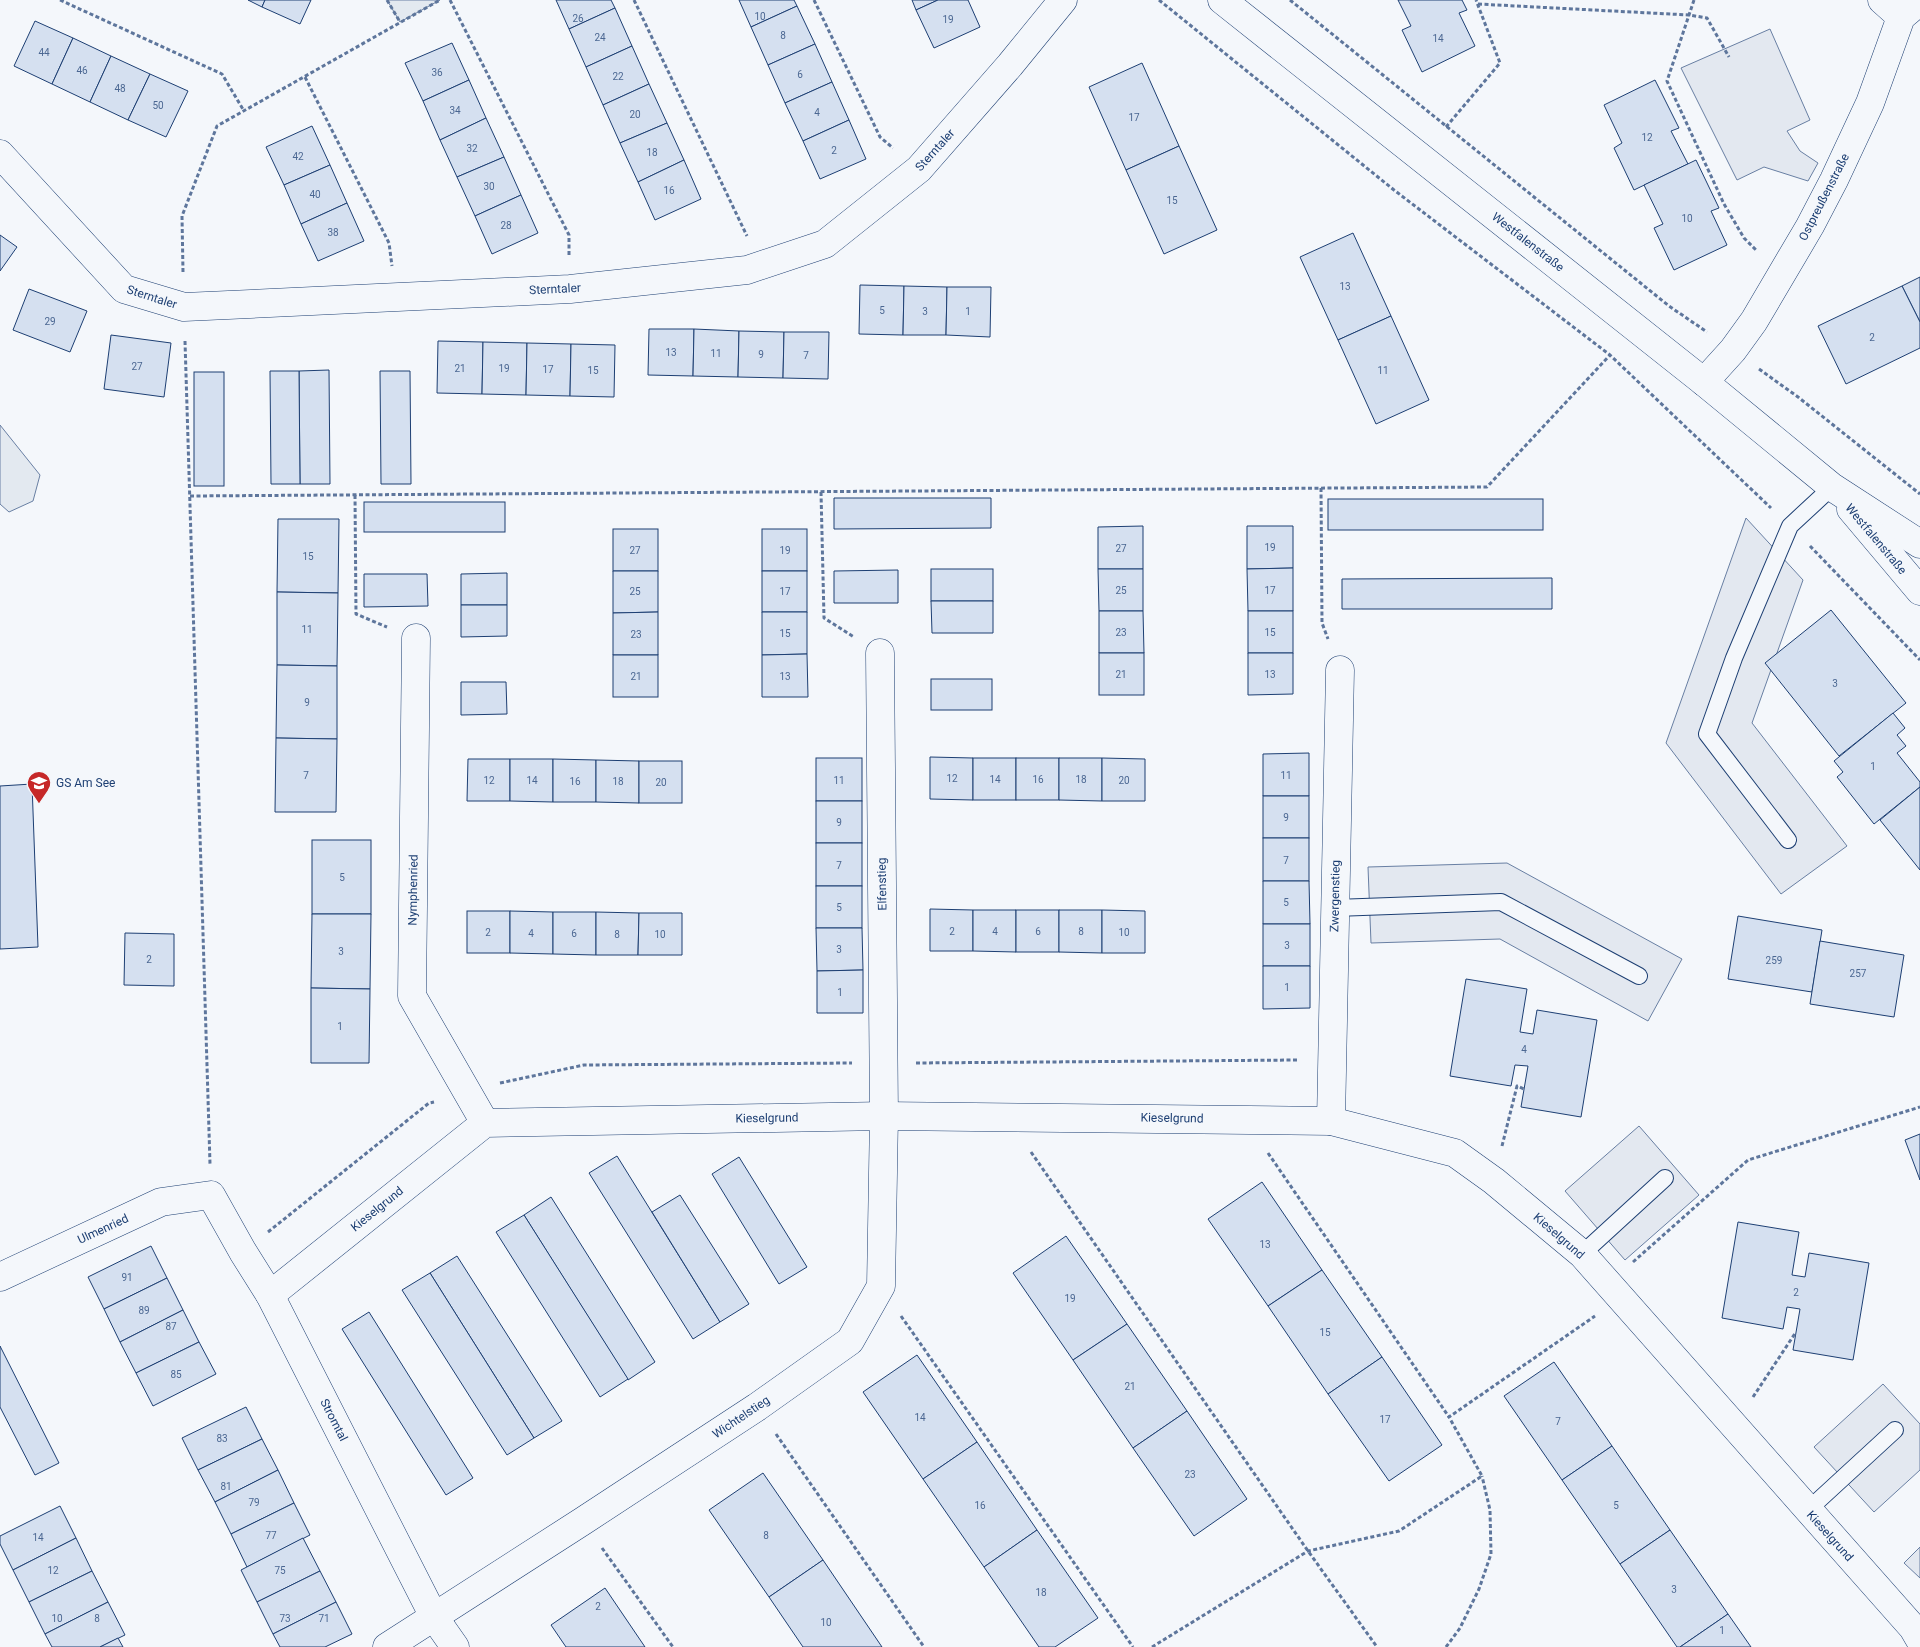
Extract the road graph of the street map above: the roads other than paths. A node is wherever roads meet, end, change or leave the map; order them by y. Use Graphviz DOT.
graph roads {
  1 [pos="1063,0"];
  2 [pos="1222,0"];
  3 [pos="1901,6"];
  4 [pos="0,154"];
  5 [pos="1704,382"];
  6 [pos="1832,487"];
  7 [pos="1920,544"];
  8 [pos="1920,591"];
  9 [pos="416,638"];
  10 [pos="880,653"];
  11 [pos="1340,670"];
  12 [pos="1788,840"];
  13 [pos="1335,908"];
  14 [pos="1639,976"];
  15 [pos="884,1116"];
  16 [pos="1331,1121"];
  17 [pos="485,1123"];
  18 [pos="1666,1178"];
  19 [pos="211,1194"];
  20 [pos="1582,1254"];
  21 [pos="0,1275"];
  22 [pos="270,1295"];
  23 [pos="1895,1430"];
  24 [pos="1808,1510"];
  25 [pos="434,1617"];
  26 [pos="1918,1629"];
  27 [pos="387,1647"];
  28 [pos="455,1647"];
  1 -- 4 [label="street, Sterntaler"];
  2 -- 5 [label="street, Westfalenstraße"];
  3 -- 5 [label="street, Ostpreußenstraße"];
  5 -- 6 [label="street, Westfalenstraße"];
  6 -- 7 [label="street, Westfalenstraße"];
  6 -- 8 [label="street, Westfalenstraße"];
  6 -- 12 [label="lane"];
  9 -- 17 [label="street, Nymphenried"];
  10 -- 15 [label="street, Elfenstieg"];
  11 -- 13 [label="street, Zwergenstieg"];
  13 -- 14 [label="lane"];
  13 -- 16 [label="street, Zwergenstieg"];
  15 -- 16 [label="street, Kieselgrund"];
  15 -- 17 [label="street, Kieselgrund"];
  15 -- 25 [label="street, Wichtelstieg"];
  16 -- 20 [label="street, Kieselgrund"];
  17 -- 22 [label="street, Kieselgrund"];
  18 -- 20 [label="lane"];
  19 -- 21 [label="street, Ulmenried"];
  19 -- 22 [label="street, Stromtal"];
  20 -- 24 [label="street, Kieselgrund"];
  22 -- 25 [label="street, Stromtal"];
  23 -- 24 [label="lane"];
  24 -- 26 [label="street, Kieselgrund"];
  25 -- 27 [label="street, Wichtelstieg"];
  25 -- 28 [label="street, Stromtal"];
}
